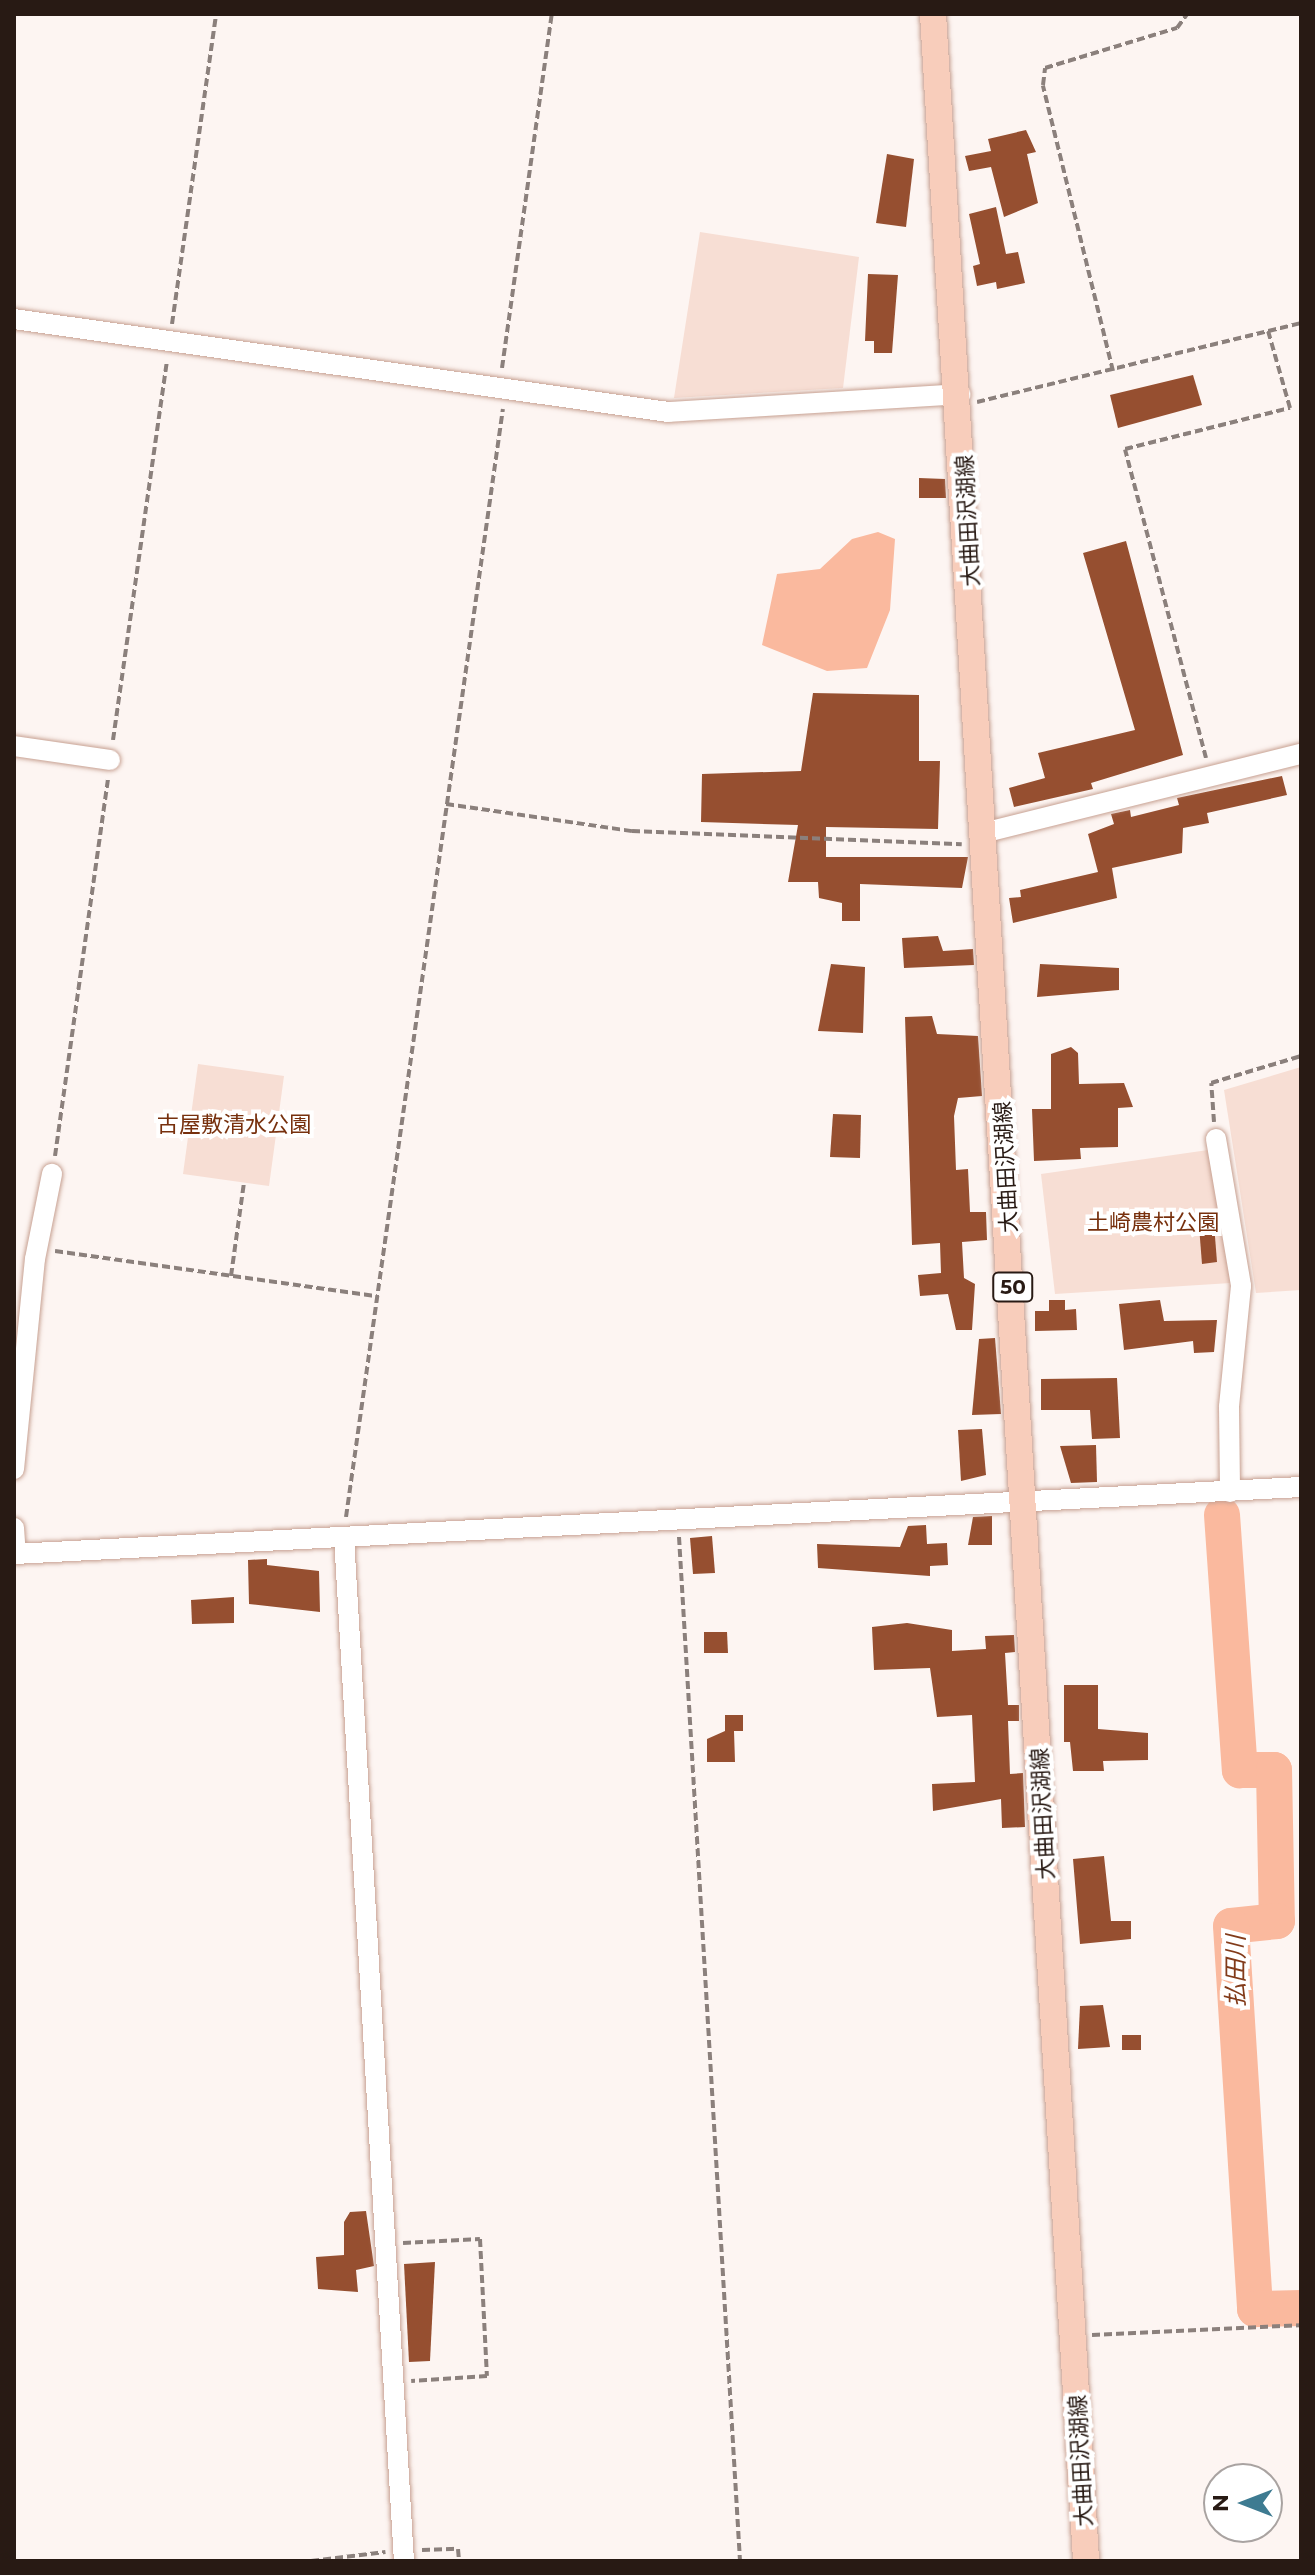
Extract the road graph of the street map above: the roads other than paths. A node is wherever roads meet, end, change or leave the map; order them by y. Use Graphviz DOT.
graph roads {
  1 [pos="933,14"];
  2 [pos="14,319"];
  3 [pos="960,399"];
  4 [pos="14,746"];
  5 [pos="1301,754"];
  6 [pos="110,760"];
  7 [pos="988,838"];
  8 [pos="1216,1139"];
  9 [pos="52,1174"];
  10 [pos="14,1469"];
  11 [pos="1301,1487"];
  12 [pos="1230,1492"];
  13 [pos="1025,1504"];
  14 [pos="14,1528"];
  15 [pos="344,1537"];
  16 [pos="15,1554"];
  17 [pos="403,2556"];
  18 [pos="1086,2561"];
  1 -- 3 [label="main road, 大曲田沢湖線 / 50"];
  2 -- 3 [label="street"];
  3 -- 7 [label="main road, 大曲田沢湖線 / 50"];
  4 -- 6 [label="street"];
  5 -- 7 [label="street"];
  7 -- 13 [label="main road, 大曲田沢湖線 / 50"];
  8 -- 12 [label="street"];
  9 -- 10 [label="street"];
  11 -- 12 [label="street"];
  12 -- 13 [label="street"];
  13 -- 15 [label="street"];
  13 -- 18 [label="main road, 大曲田沢湖線 / 50"];
  14 -- 16 [label="street"];
  15 -- 16 [label="street"];
  15 -- 17 [label="street"];
}
